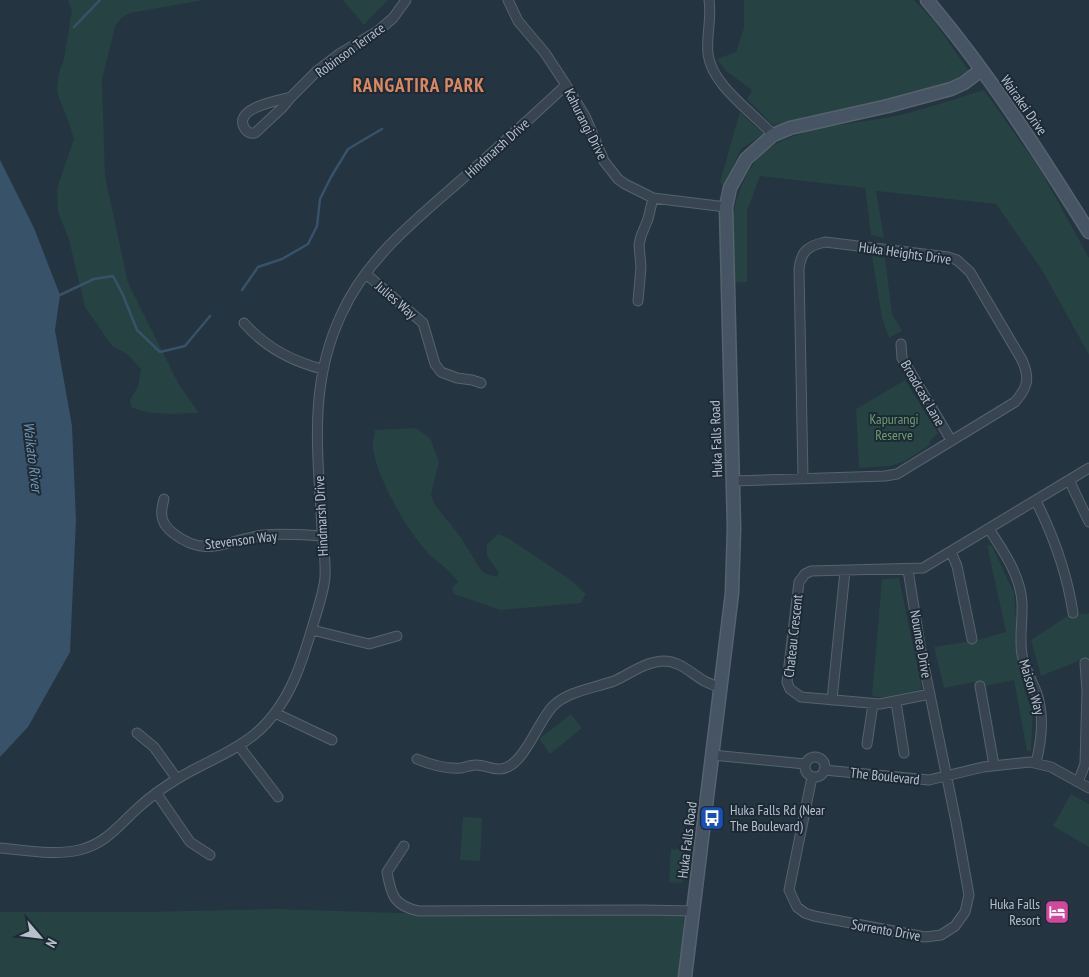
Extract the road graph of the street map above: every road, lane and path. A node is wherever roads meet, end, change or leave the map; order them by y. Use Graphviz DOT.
graph roads {
  1 [pos="406,0"];
  2 [pos="508,0"];
  3 [pos="709,0"];
  4 [pos="927,0"];
  5 [pos="981,70"];
  6 [pos="566,85"];
  7 [pos="291,97"];
  8 [pos="774,135"];
  9 [pos="653,198"];
  10 [pos="726,207"];
  11 [pos="1089,232"];
  12 [pos="366,274"];
  13 [pos="638,301"];
  14 [pos="244,323"];
  15 [pos="901,344"];
  16 [pos="322,369"];
  17 [pos="481,383"];
  18 [pos="951,440"];
  19 [pos="1089,468"];
  20 [pos="804,478"];
  21 [pos="1069,480"];
  22 [pos="732,481"];
  23 [pos="164,499"];
  24 [pos="1036,501"];
  25 [pos="1089,522"];
  26 [pos="989,529"];
  27 [pos="322,536"];
  28 [pos="951,552"];
  29 [pos="908,570"];
  30 [pos="845,571"];
  31 [pos="1073,613"];
  32 [pos="312,630"];
  33 [pos="398,636"];
  34 [pos="972,639"];
  35 [pos="1084,663"];
  36 [pos="980,686"];
  37 [pos="720,687"];
  38 [pos="930,694"];
  39 [pos="832,700"];
  40 [pos="896,702"];
  41 [pos="873,704"];
  42 [pos="275,713"];
  43 [pos="137,733"];
  44 [pos="332,740"];
  45 [pos="867,744"];
  46 [pos="239,746"];
  47 [pos="904,753"];
  48 [pos="712,755"];
  49 [pos="417,759"];
  50 [pos="1036,762"];
  51 [pos="805,764"];
  52 [pos="994,766"];
  53 [pos="824,770"];
  54 [pos="946,777"];
  55 [pos="813,778"];
  56 [pos="177,779"];
  57 [pos="1078,782"];
  58 [pos="1089,788"];
  59 [pos="157,794"];
  60 [pos="278,797"];
  61 [pos="404,846"];
  62 [pos="0,848"];
  63 [pos="210,855"];
  64 [pos="694,911"];
  65 [pos="686,977"];
  1 -- 7 [label="street, Robinson Terrace"];
  2 -- 6 [label="street, Kahurangi Drive"];
  3 -- 8 [label="street"];
  4 -- 5 [label="street, Wairakei Drive"];
  5 -- 8 [label="street, Huka Falls Road"];
  5 -- 11 [label="street, Wairakei Drive"];
  6 -- 9 [label="street, Kahurangi Drive"];
  6 -- 12 [label="street, Hindmarsh Drive"];
  7 -- 7 [label="street, Robinson Terrace"];
  8 -- 10 [label="street, Huka Falls Road"];
  9 -- 10 [label="street, Kahurangi Drive"];
  9 -- 13 [label="street"];
  10 -- 22 [label="street, Huka Falls Road"];
  12 -- 16 [label="street, Hindmarsh Drive"];
  12 -- 17 [label="street, Julies Way"];
  14 -- 16 [label="street"];
  15 -- 18 [label="street, Broadcast Lane"];
  16 -- 27 [label="street, Hindmarsh Drive"];
  18 -- 20 [label="street, Huka Heights Drive"];
  18 -- 20 [label="street, Huka Heights Drive"];
  19 -- 21 [label="street"];
  20 -- 22 [label="street, Huka Heights Drive"];
  21 -- 24 [label="street"];
  21 -- 25 [label="street"];
  22 -- 37 [label="street, Huka Falls Road"];
  23 -- 27 [label="street, Stevenson Way"];
  24 -- 26 [label="street"];
  24 -- 31 [label="street"];
  26 -- 28 [label="street"];
  26 -- 50 [label="street, Maison Way"];
  27 -- 32 [label="street, Hindmarsh Drive"];
  28 -- 29 [label="street"];
  28 -- 34 [label="street"];
  29 -- 30 [label="street, Chateau Crescent"];
  29 -- 38 [label="street, Noumea Drive"];
  30 -- 39 [label="street"];
  30 -- 39 [label="street, Chateau Crescent"];
  32 -- 33 [label="street"];
  32 -- 42 [label="street, Hindmarsh Drive"];
  35 -- 57 [label="street"];
  36 -- 52 [label="street"];
  37 -- 48 [label="street, Huka Falls Road"];
  37 -- 49 [label="street"];
  38 -- 40 [label="street, Chateau Crescent"];
  38 -- 54 [label="street, Noumea Drive"];
  39 -- 41 [label="street, Chateau Crescent"];
  40 -- 41 [label="street, Chateau Crescent"];
  40 -- 47 [label="street"];
  41 -- 45 [label="street"];
  42 -- 44 [label="street"];
  42 -- 46 [label="street, Hindmarsh Drive"];
  43 -- 56 [label="street"];
  46 -- 56 [label="street, Hindmarsh Drive"];
  46 -- 60 [label="street"];
  48 -- 51 [label="street, The Boulevard"];
  48 -- 64 [label="street, Huka Falls Road"];
  50 -- 52 [label="street"];
  50 -- 57 [label="street"];
  51 -- 53 [label="street, The Boulevard"];
  51 -- 55 [label="street"];
  52 -- 54 [label="street"];
  53 -- 54 [label="street, The Boulevard"];
  53 -- 55 [label="street"];
  54 -- 55 [label="street, Sorrento Drive"];
  56 -- 59 [label="street, Hindmarsh Drive"];
  57 -- 58 [label="street"];
  59 -- 62 [label="street, Hindmarsh Drive"];
  59 -- 63 [label="street"];
  61 -- 64 [label="street"];
  64 -- 65 [label="street, Huka Falls Road"];
}
